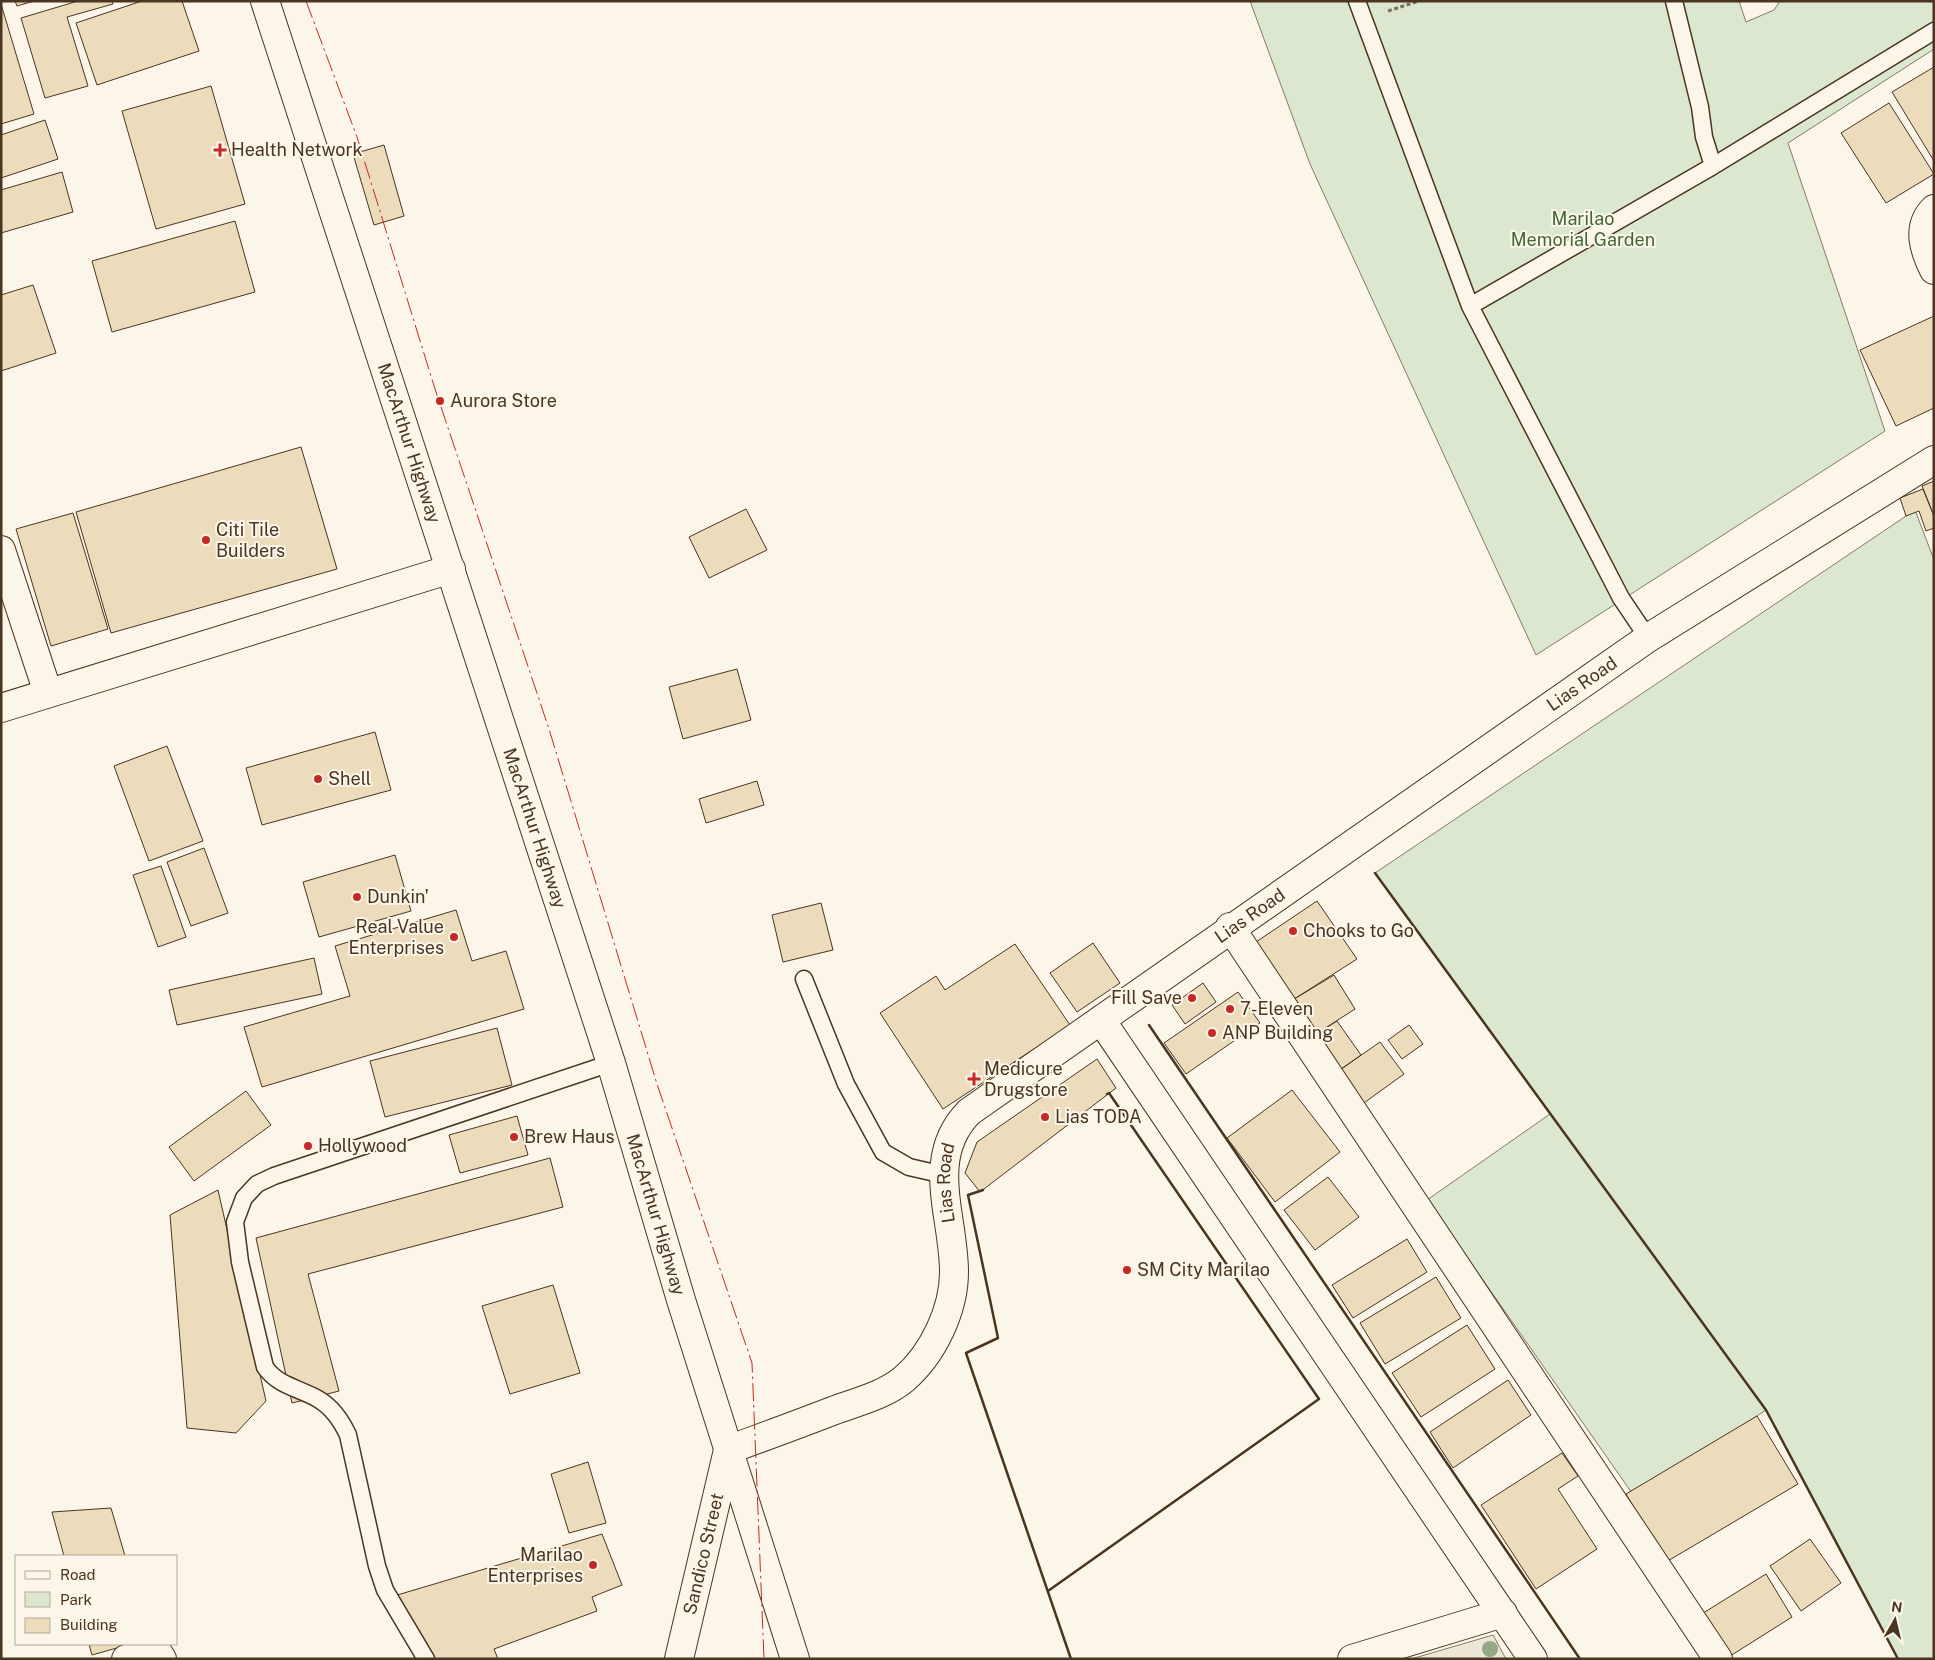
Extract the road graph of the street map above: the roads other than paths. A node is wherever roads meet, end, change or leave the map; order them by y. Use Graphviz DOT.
graph roads {
  1 [pos="265,1"];
  2 [pos="1357,1"];
  3 [pos="1674,1"];
  4 [pos="1934,31"];
  5 [pos="1713,166"];
  6 [pos="1934,209"];
  7 [pos="1934,270"];
  8 [pos="1470,306"];
  9 [pos="1934,460"];
  10 [pos="1,550"];
  11 [pos="450,569"];
  12 [pos="1648,638"];
  13 [pos="48,693"];
  14 [pos="1,708"];
  15 [pos="1230,927"];
  16 [pos="804,979"];
  17 [pos="1101,1020"];
  18 [pos="611,1063"];
  19 [pos="944,1175"];
  20 [pos="728,1450"];
  21 [pos="1503,1613"];
  22 [pos="126,1659"];
  23 [pos="162,1659"];
  24 [pos="426,1659"];
  25 [pos="679,1659"];
  26 [pos="795,1659"];
  27 [pos="1352,1659"];
  28 [pos="1532,1659"];
  29 [pos="1718,1659"];
  1 -- 11 [label="main road, MacArthur Highway"];
  2 -- 8 [label="lane"];
  3 -- 5 [label="lane"];
  4 -- 5 [label="lane"];
  5 -- 8 [label="lane"];
  6 -- 7 [label="main road"];
  8 -- 12 [label="lane"];
  9 -- 12 [label="main road, Lias Road"];
  10 -- 13 [label="main road"];
  11 -- 13 [label="main road"];
  11 -- 18 [label="main road, MacArthur Highway"];
  12 -- 15 [label="main road, Lias Road"];
  13 -- 14 [label="main road"];
  15 -- 17 [label="main road, Lias Road"];
  15 -- 29 [label="main road"];
  16 -- 19 [label="lane"];
  17 -- 19 [label="main road, Lias Road"];
  17 -- 21 [label="main road"];
  18 -- 20 [label="main road, MacArthur Highway"];
  18 -- 24 [label="lane"];
  19 -- 20 [label="main road, Lias Road"];
  20 -- 25 [label="main road, Sandico Street"];
  20 -- 26 [label="main road, MacArthur Highway"];
  21 -- 27 [label="main road"];
  21 -- 28 [label="main road"];
  22 -- 23 [label="main road"];
}
